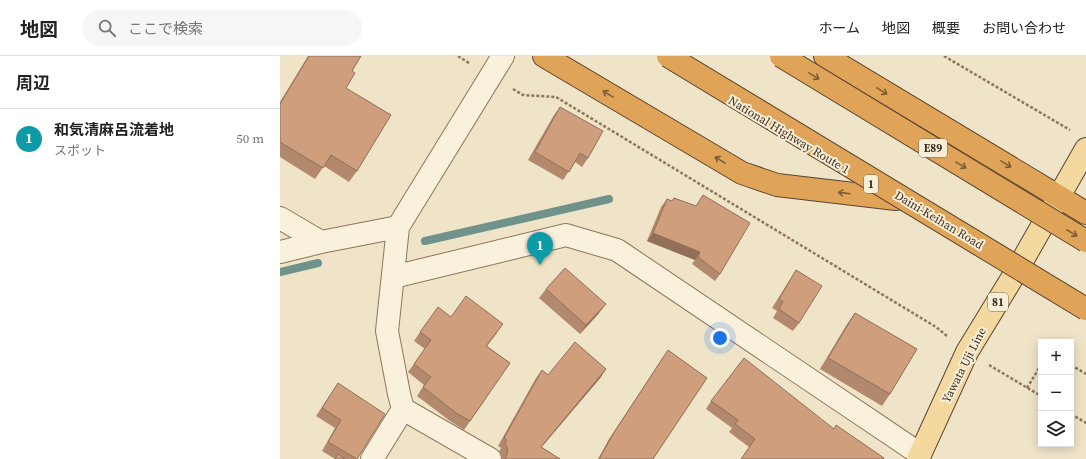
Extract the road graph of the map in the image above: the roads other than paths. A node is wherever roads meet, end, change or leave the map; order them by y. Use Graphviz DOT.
graph roads {
  1 [pos="503,56"];
  2 [pos="544,56"];
  3 [pos="657,56"];
  4 [pos="668,56"];
  5 [pos="781,56"];
  6 [pos="825,56"];
  7 [pos="842,56"];
  8 [pos="863,79"];
  9 [pos="1086,149"];
  10 [pos="1059,196"];
  11 [pos="896,199"];
  12 [pos="1086,213"];
  13 [pos="280,218"];
  14 [pos="398,228"];
  15 [pos="1086,241"];
  16 [pos="321,242"];
  17 [pos="280,252"];
  18 [pos="1017,270"];
  19 [pos="393,277"];
  20 [pos="1086,310"];
  21 [pos="403,409"];
  22 [pos="919,457"];
  23 [pos="372,459"];
  24 [pos="490,459"];
  1 -- 14 [label="street"];
  11 -- 2 [label="highway, one-way"];
  3 -- 11 [label="highway, National Highway Route 1 / 1"];
  4 -- 20 [label="highway, Daini-Keihan Road, bridge"];
  5 -- 15 [label="highway, E89, one-way, bridge"];
  6 -- 8 [label="highway"];
  7 -- 8 [label="highway"];
  8 -- 10 [label="highway, one-way"];
  9 -- 10 [label="main road, Yawata Uji Line / 81"];
  10 -- 12 [label="highway"];
  10 -- 18 [label="main road, Yawata Uji Line / 81"];
  11 -- 18 [label="highway, National Highway Route 1 / 1"];
  13 -- 16 [label="street"];
  14 -- 16 [label="street"];
  14 -- 19 [label="street"];
  16 -- 17 [label="street"];
  18 -- 20 [label="highway, National Highway Route 1 / 1"];
  18 -- 22 [label="main road, Yawata Uji Line / 81"];
  19 -- 21 [label="street"];
  19 -- 22 [label="street"];
  21 -- 23 [label="street"];
  21 -- 24 [label="street"];
}
